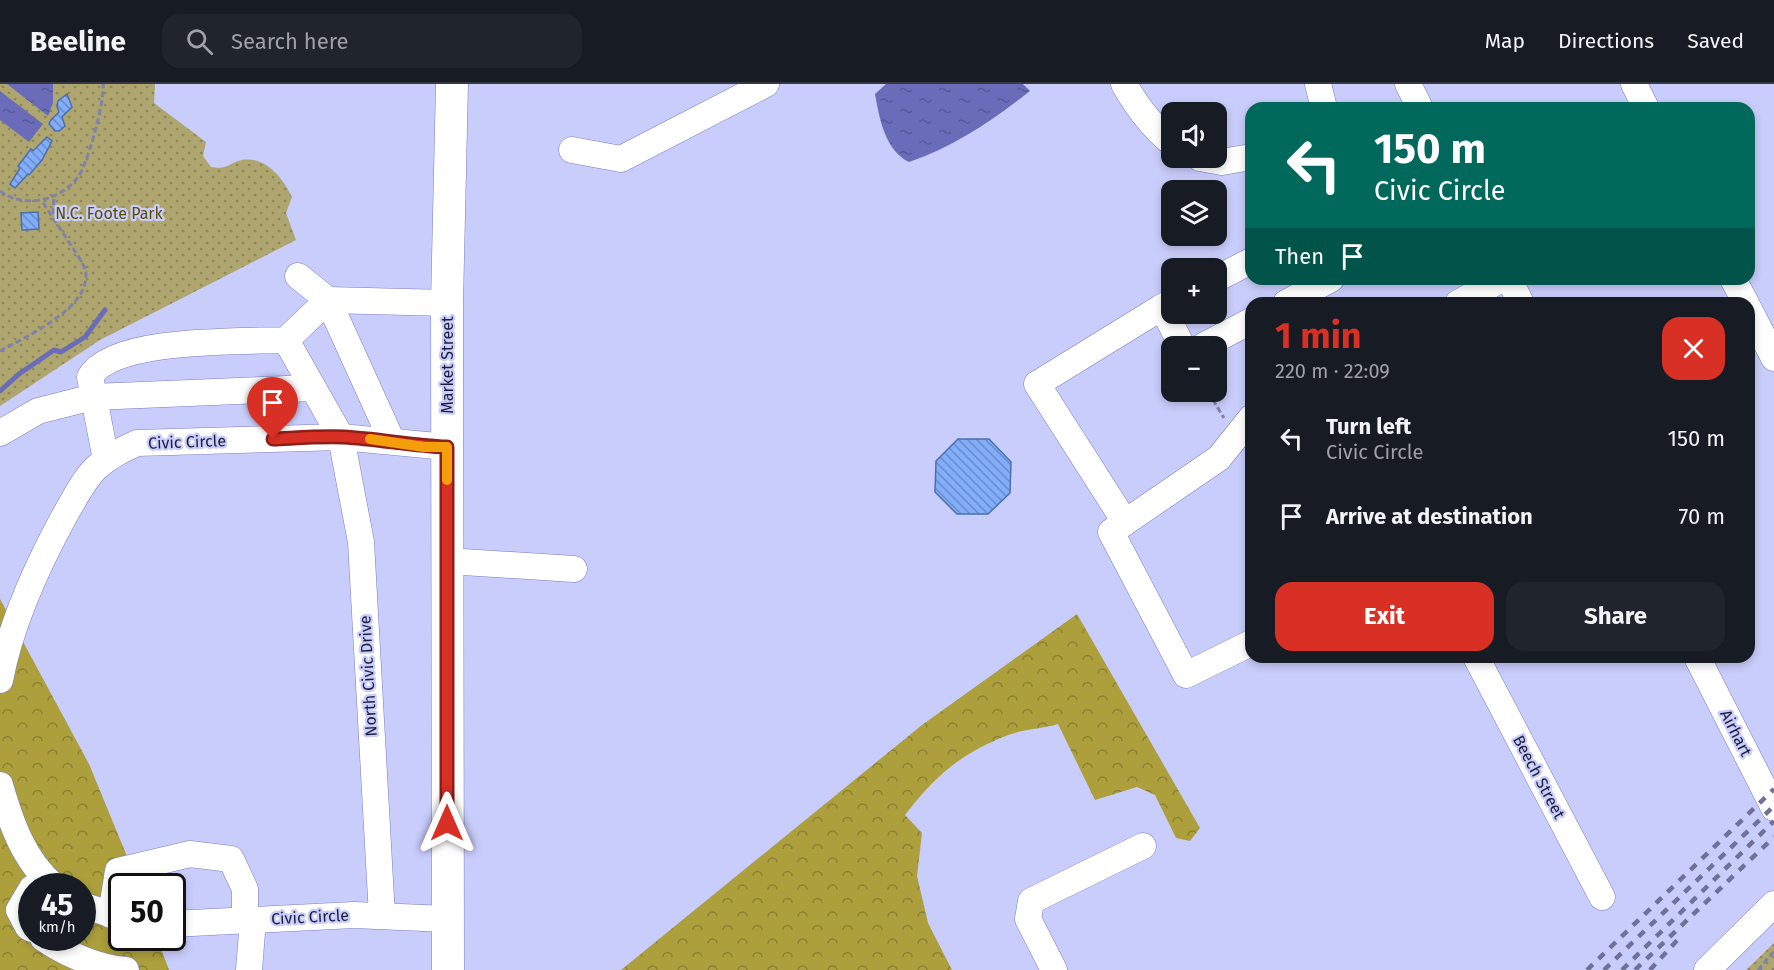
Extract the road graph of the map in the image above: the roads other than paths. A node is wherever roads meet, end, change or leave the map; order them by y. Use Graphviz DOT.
graph roads {
  1 [pos="452,84"];
  2 [pos="766,84"];
  3 [pos="1124,84"];
  4 [pos="1318,84"];
  5 [pos="1634,84"];
  6 [pos="1322,102"];
  7 [pos="1643,102"];
  8 [pos="1161,134"];
  9 [pos="572,150"];
  10 [pos="1245,158"];
  11 [pos="1227,161"];
  12 [pos="1245,264"];
  13 [pos="1227,273"];
  14 [pos="298,276"];
  15 [pos="1320,285"];
  16 [pos="1491,285"];
  17 [pos="1298,297"];
  18 [pos="1469,297"];
  19 [pos="328,300"];
  20 [pos="447,303"];
  21 [pos="1161,308"];
  22 [pos="1755,321"];
  23 [pos="1245,324"];
  24 [pos="1222,336"];
  25 [pos="286,340"];
  26 [pos="1774,358"];
  27 [pos="312,388"];
  28 [pos="93,397"];
  29 [pos="1245,426"];
  30 [pos="0,433"];
  31 [pos="341,437"];
  32 [pos="392,441"];
  33 [pos="447,447"];
  34 [pos="106,460"];
  35 [pos="1125,522"];
  36 [pos="447,561"];
  37 [pos="574,569"];
  38 [pos="1245,646"];
  39 [pos="1479,663"];
  40 [pos="1700,663"];
  41 [pos="0,680"];
  42 [pos="0,785"];
  43 [pos="1774,808"];
  44 [pos="1143,846"];
  45 [pos="36,873"];
  46 [pos="118,873"];
  47 [pos="1602,897"];
  48 [pos="1774,904"];
  49 [pos="382,916"];
  50 [pos="447,919"];
  51 [pos="249,920"];
  52 [pos="186,923"];
  53 [pos="68,951"];
  54 [pos="126,970"];
  55 [pos="249,970"];
  56 [pos="448,970"];
  57 [pos="1054,970"];
  58 [pos="1709,970"];
  1 -- 20 [label="main road, Market Street"];
  2 -- 9 [label="street"];
  3 -- 8 [label="street"];
  4 -- 6 [label="street"];
  5 -- 7 [label="street"];
  10 -- 11 [label="street"];
  12 -- 13 [label="street"];
  14 -- 19 [label="street"];
  15 -- 17 [label="street"];
  16 -- 18 [label="street"];
  19 -- 20 [label="street"];
  19 -- 25 [label="street"];
  19 -- 32 [label="street"];
  20 -- 33 [label="main road, Market Street"];
  21 -- 35 [label="street"];
  22 -- 26 [label="street"];
  23 -- 24 [label="street"];
  25 -- 27 [label="street, North Civic Drive"];
  25 -- 28 [label="street"];
  27 -- 28 [label="street"];
  27 -- 31 [label="street, North Civic Drive"];
  28 -- 30 [label="street"];
  28 -- 34 [label="street"];
  29 -- 35 [label="street"];
  31 -- 32 [label="street, Civic Circle"];
  31 -- 34 [label="street, Civic Circle"];
  31 -- 49 [label="street, North Civic Drive"];
  32 -- 33 [label="street, Civic Circle"];
  33 -- 36 [label="main road, Market Street"];
  34 -- 41 [label="street, Civic Circle"];
  35 -- 38 [label="street"];
  36 -- 37 [label="street"];
  36 -- 50 [label="main road, Market Street"];
  39 -- 47 [label="street, Beech Street"];
  40 -- 43 [label="street, Airhart"];
  42 -- 45 [label="street"];
  44 -- 57 [label="street"];
  46 -- 51 [label="street"];
  48 -- 58 [label="street"];
  49 -- 50 [label="street, Civic Circle"];
  49 -- 51 [label="street, Civic Circle"];
  50 -- 56 [label="main road, Market Street"];
  51 -- 52 [label="street, Civic Circle"];
  51 -- 55 [label="street"];
  53 -- 54 [label="street"];
}
